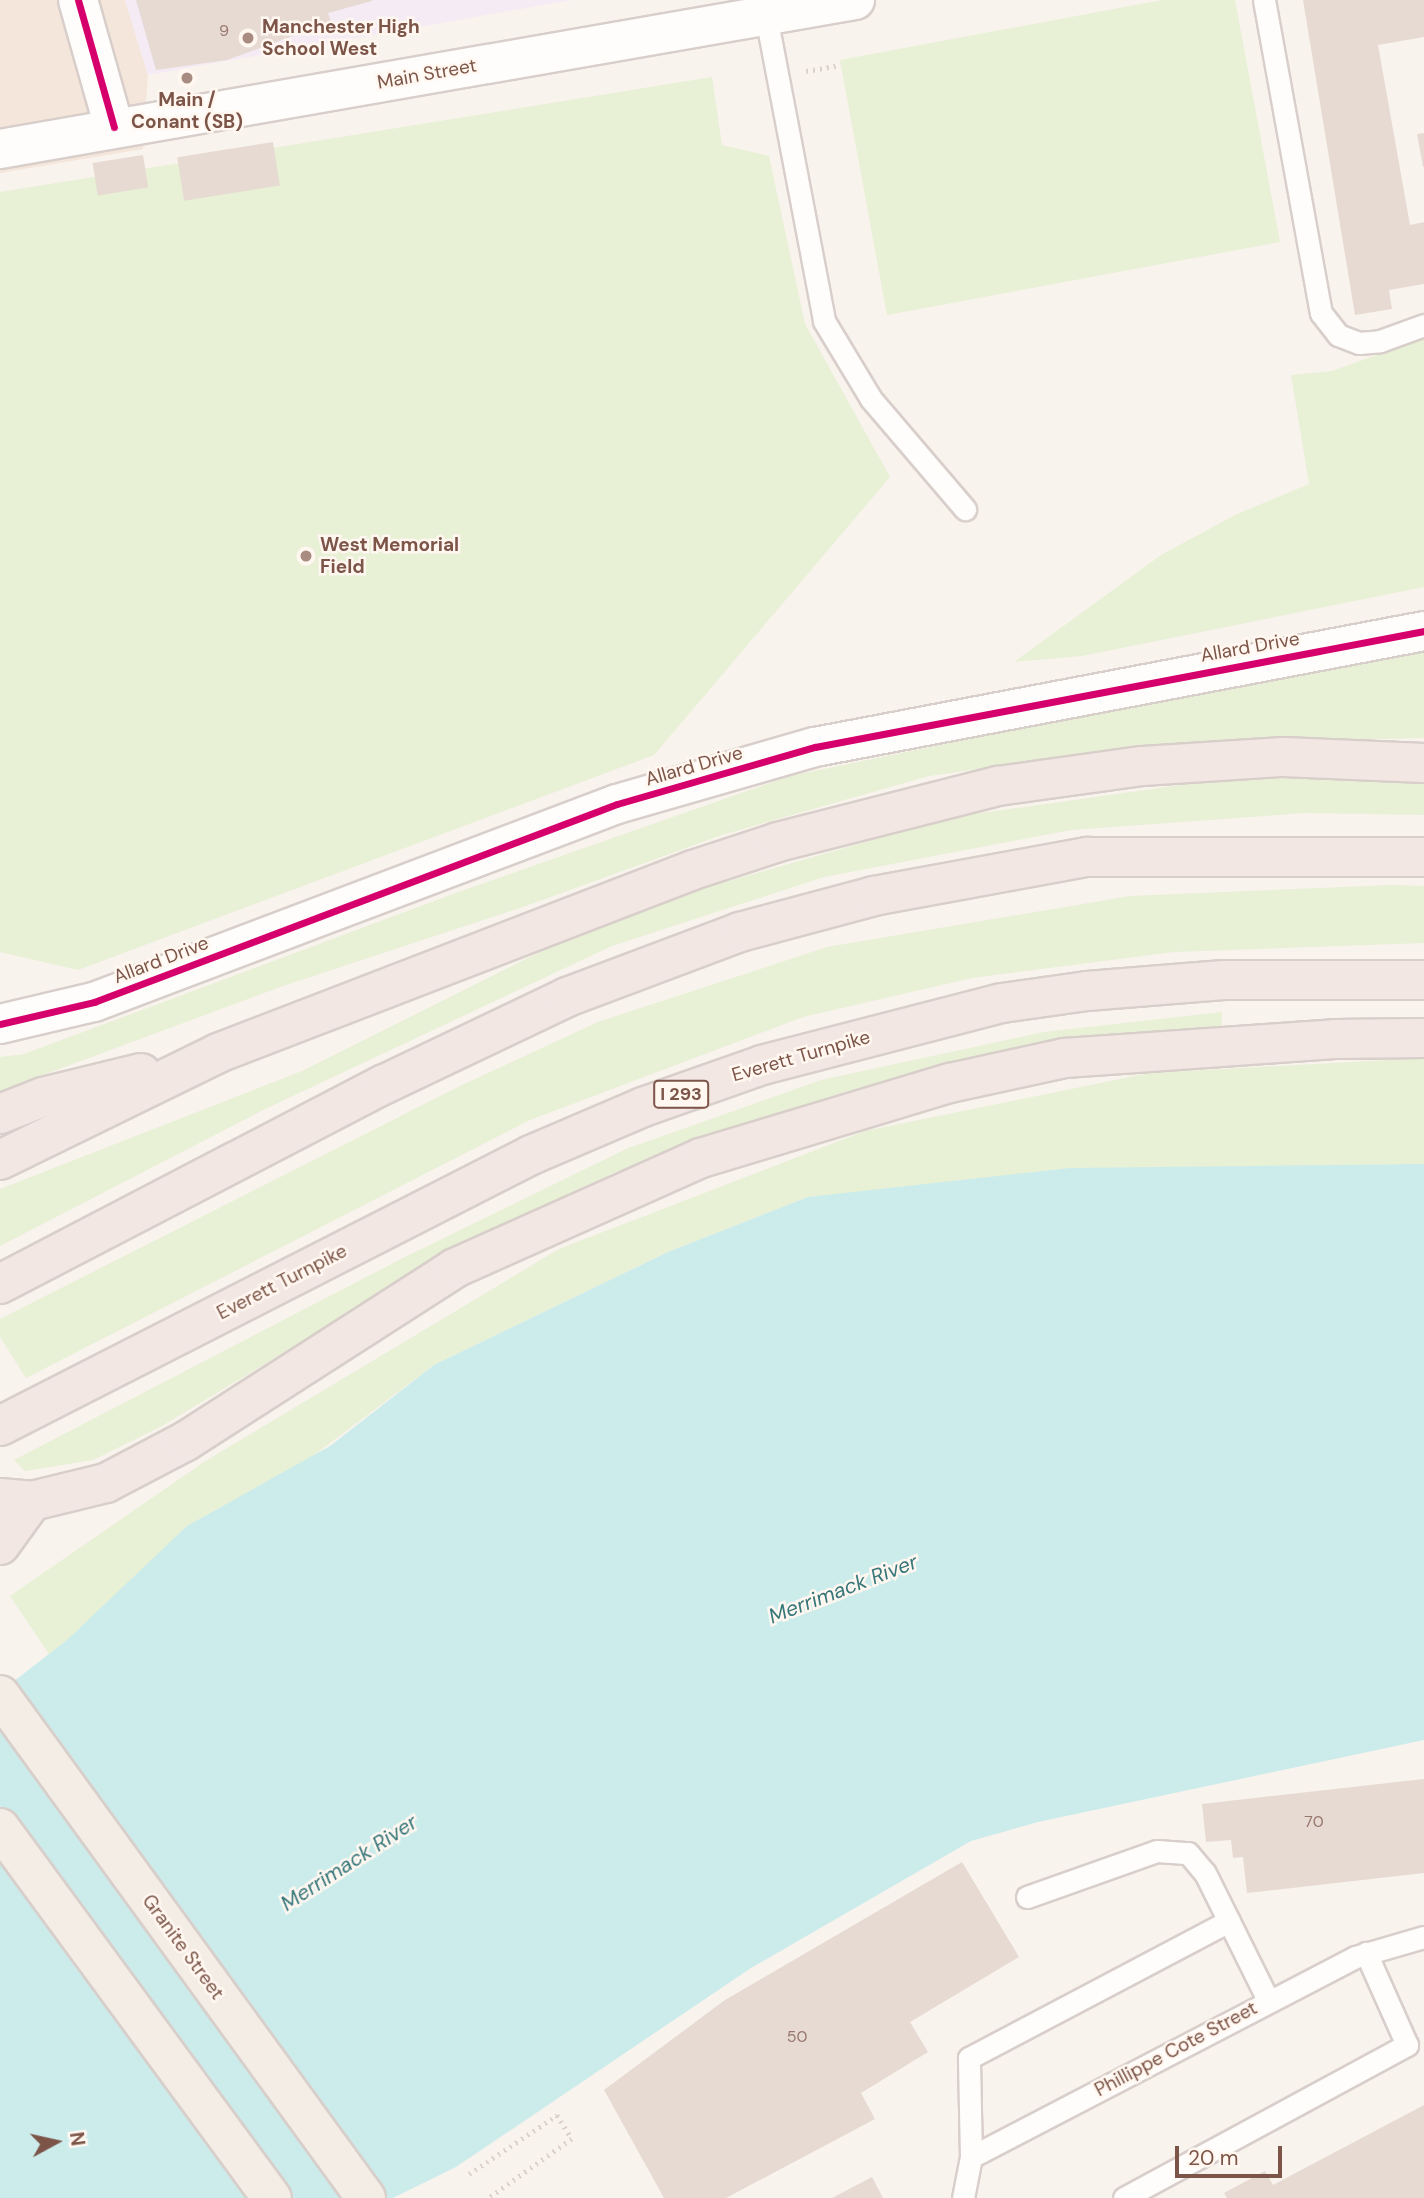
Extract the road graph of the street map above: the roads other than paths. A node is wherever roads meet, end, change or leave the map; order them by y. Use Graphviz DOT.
graph roads {
  1 [pos="78,0"];
  2 [pos="855,0"];
  3 [pos="1264,0"];
  4 [pos="766,16"];
  5 [pos="114,127"];
  6 [pos="0,149"];
  7 [pos="1424,325"];
  8 [pos="965,509"];
  9 [pos="1424,631"];
  10 [pos="1424,763"];
  11 [pos="1424,858"];
  12 [pos="1424,980"];
  13 [pos="0,1024"];
  14 [pos="1424,1038"];
  15 [pos="218,1053"];
  16 [pos="0,1114"];
  17 [pos="0,1160"];
  18 [pos="0,1284"];
  19 [pos="0,1426"];
  20 [pos="16,1500"];
  21 [pos="0,1545"];
  22 [pos="0,1695"];
  23 [pos="0,1828"];
  24 [pos="1027,1897"];
  25 [pos="1230,1921"];
  26 [pos="1424,1937"];
  27 [pos="1366,1953"];
  28 [pos="1268,2000"];
  29 [pos="971,2157"];
  30 [pos="272,2198"];
  31 [pos="366,2198"];
  32 [pos="964,2198"];
  33 [pos="1124,2198"];
  1 -- 5 [label="street"];
  2 -- 4 [label="street, Main Street"];
  3 -- 7 [label="lane"];
  4 -- 5 [label="street, Main Street"];
  4 -- 8 [label="lane"];
  5 -- 6 [label="street, Main Street"];
  9 -- 13 [label="street, Allard Drive"];
  10 -- 15 [label="highway"];
  11 -- 18 [label="highway"];
  12 -- 19 [label="highway, Everett Turnpike / I 293"];
  14 -- 20 [label="highway"];
  15 -- 16 [label="highway"];
  15 -- 17 [label="highway"];
  20 -- 21 [label="highway"];
  22 -- 31 [label="main road, Granite Street"];
  23 -- 30 [label="main road"];
  24 -- 25 [label="lane"];
  25 -- 28 [label="lane"];
  25 -- 29 [label="lane"];
  26 -- 27 [label="lane, Phillippe Cote Street"];
  27 -- 28 [label="lane, Phillippe Cote Street"];
  27 -- 33 [label="lane"];
  28 -- 29 [label="lane, Phillippe Cote Street"];
  29 -- 32 [label="lane"];
}
